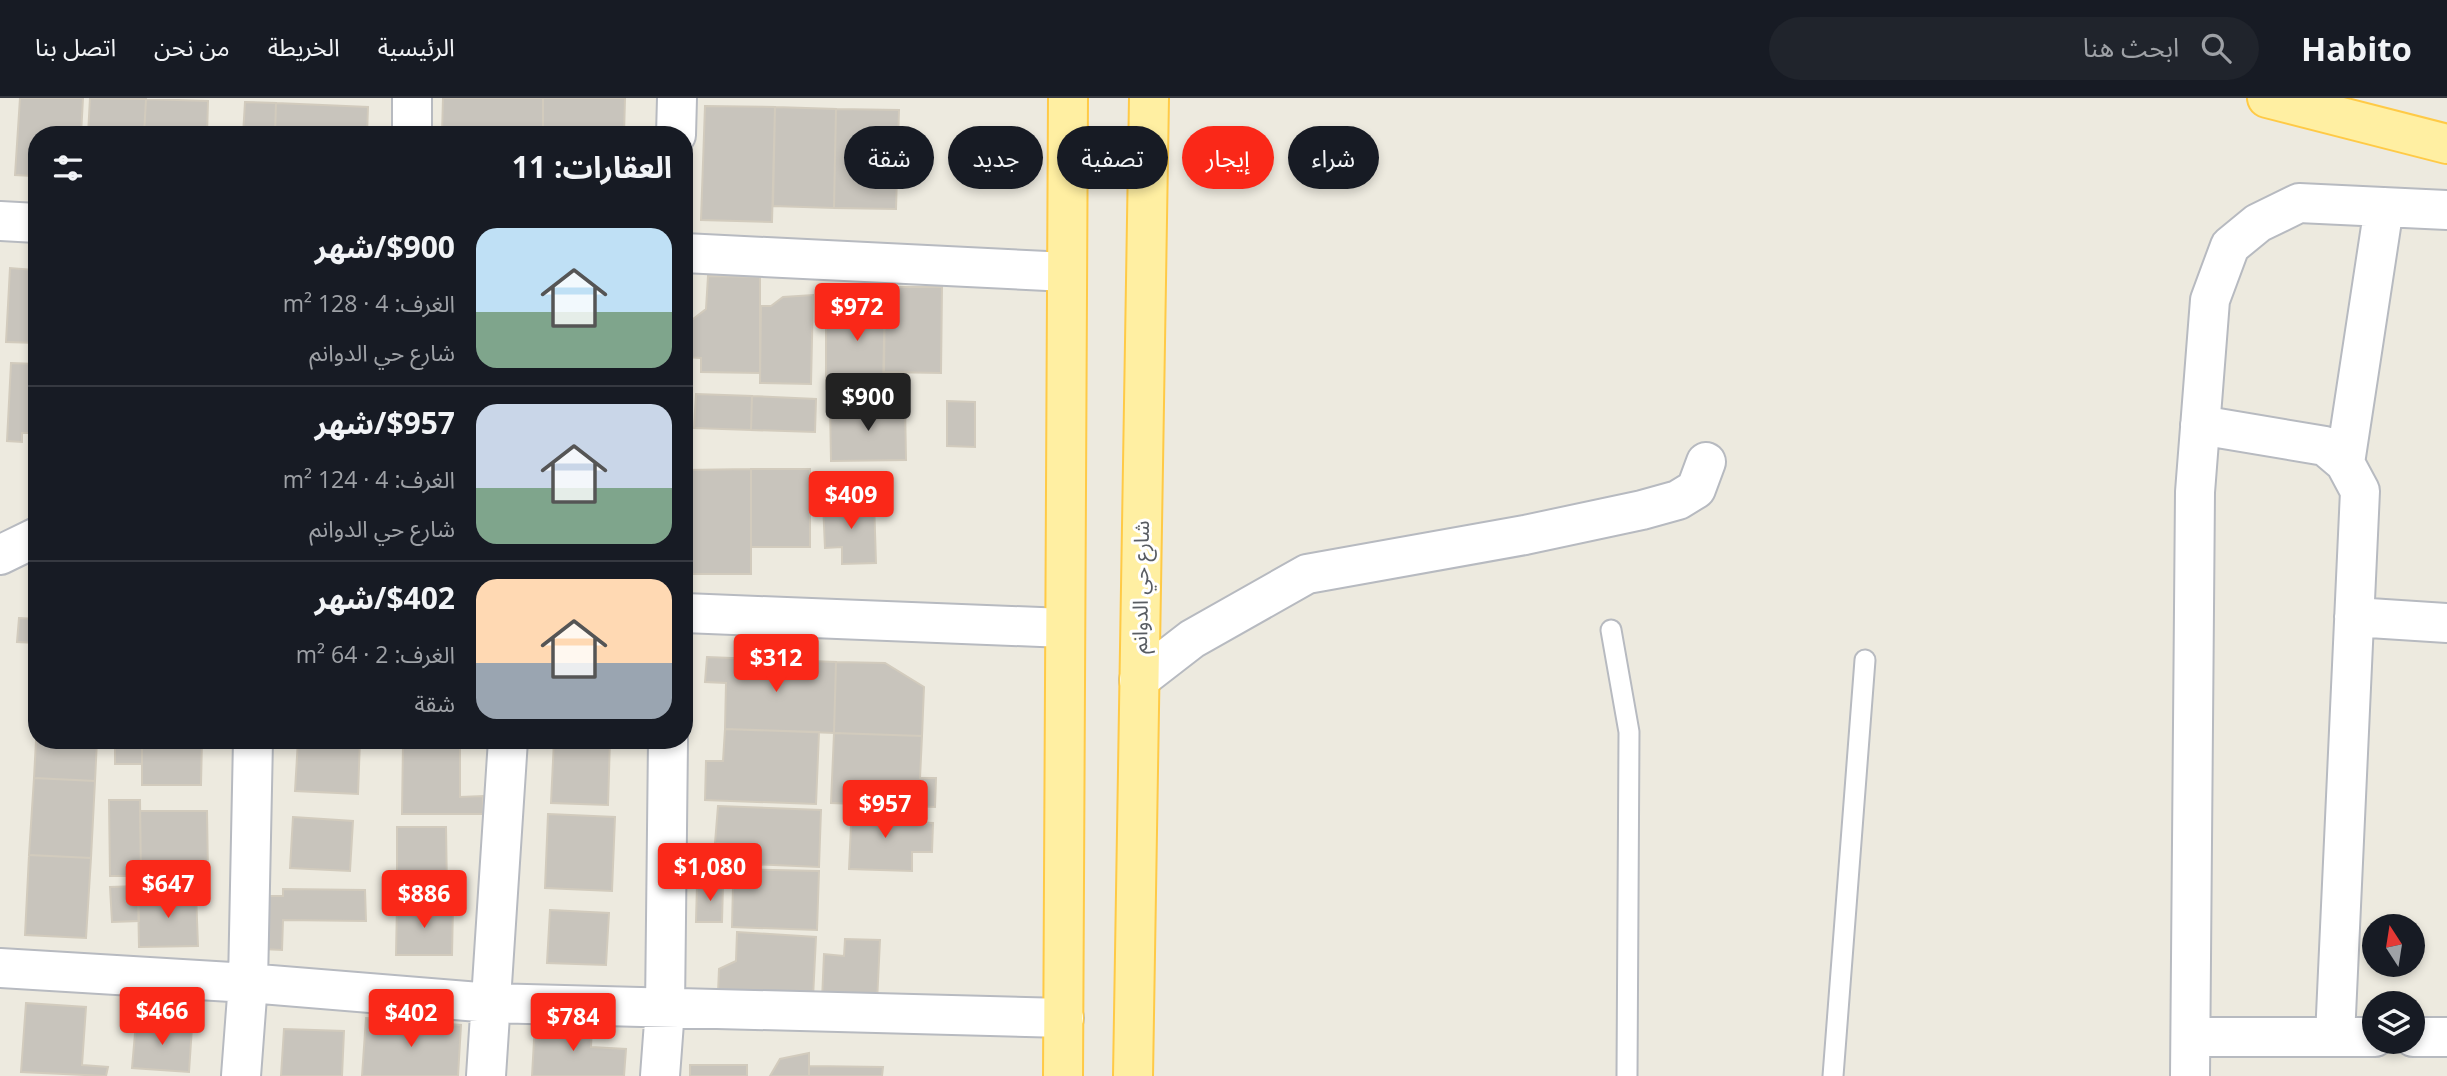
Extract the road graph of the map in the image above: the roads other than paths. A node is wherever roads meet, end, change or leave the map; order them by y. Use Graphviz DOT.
graph roads {
  1 [pos="412,98"];
  2 [pos="677,98"];
  3 [pos="1068,98"];
  4 [pos="1149,98"];
  5 [pos="2267,98"];
  6 [pos="412,126"];
  7 [pos="676,126"];
  8 [pos="2447,144"];
  9 [pos="2384,207"];
  10 [pos="2447,210"];
  11 [pos="0,221"];
  12 [pos="28,223"];
  13 [pos="693,253"];
  14 [pos="1067,272"];
  15 [pos="2200,425"];
  16 [pos="1706,462"];
  17 [pos="2345,463"];
  18 [pos="28,541"];
  19 [pos="0,555"];
  20 [pos="693,613"];
  21 [pos="2354,617"];
  22 [pos="2447,623"];
  23 [pos="1065,628"];
  24 [pos="1611,631"];
  25 [pos="1864,660"];
  26 [pos="1139,680"];
  27 [pos="253,749"];
  28 [pos="507,749"];
  29 [pos="668,749"];
  30 [pos="0,968"];
  31 [pos="248,983"];
  32 [pos="491,1003"];
  33 [pos="665,1009"];
  34 [pos="1063,1018"];
  35 [pos="2190,1037"];
  36 [pos="2335,1037"];
  37 [pos="2362,1037"];
  38 [pos="2425,1037"];
  39 [pos="2447,1037"];
  40 [pos="241,1076"];
  41 [pos="486,1076"];
  42 [pos="660,1076"];
  43 [pos="1063,1076"];
  44 [pos="1133,1076"];
  45 [pos="1627,1076"];
  46 [pos="1833,1076"];
  47 [pos="2190,1076"];
  1 -- 6 [label="street"];
  2 -- 7 [label="street"];
  3 -- 14 [label="main road"];
  4 -- 26 [label="main road, شارع حي الدوانم"];
  5 -- 8 [label="main road"];
  9 -- 10 [label="street"];
  9 -- 15 [label="street"];
  9 -- 17 [label="street"];
  11 -- 12 [label="street"];
  13 -- 14 [label="street"];
  14 -- 23 [label="main road"];
  15 -- 17 [label="street"];
  15 -- 35 [label="street"];
  16 -- 26 [label="street"];
  17 -- 21 [label="street"];
  18 -- 19 [label="street"];
  20 -- 23 [label="street"];
  21 -- 22 [label="street"];
  21 -- 36 [label="street"];
  23 -- 34 [label="main road"];
  24 -- 45 [label="lane"];
  25 -- 46 [label="lane"];
  26 -- 44 [label="main road, شارع حي الدوانم"];
  27 -- 31 [label="street"];
  28 -- 32 [label="street"];
  29 -- 33 [label="street"];
  30 -- 31 [label="street"];
  31 -- 32 [label="street"];
  31 -- 40 [label="street"];
  32 -- 33 [label="street"];
  32 -- 41 [label="street"];
  33 -- 34 [label="street"];
  33 -- 42 [label="street"];
  34 -- 43 [label="main road"];
  35 -- 36 [label="street"];
  35 -- 47 [label="street"];
  36 -- 37 [label="street"];
  38 -- 39 [label="street"];
}
